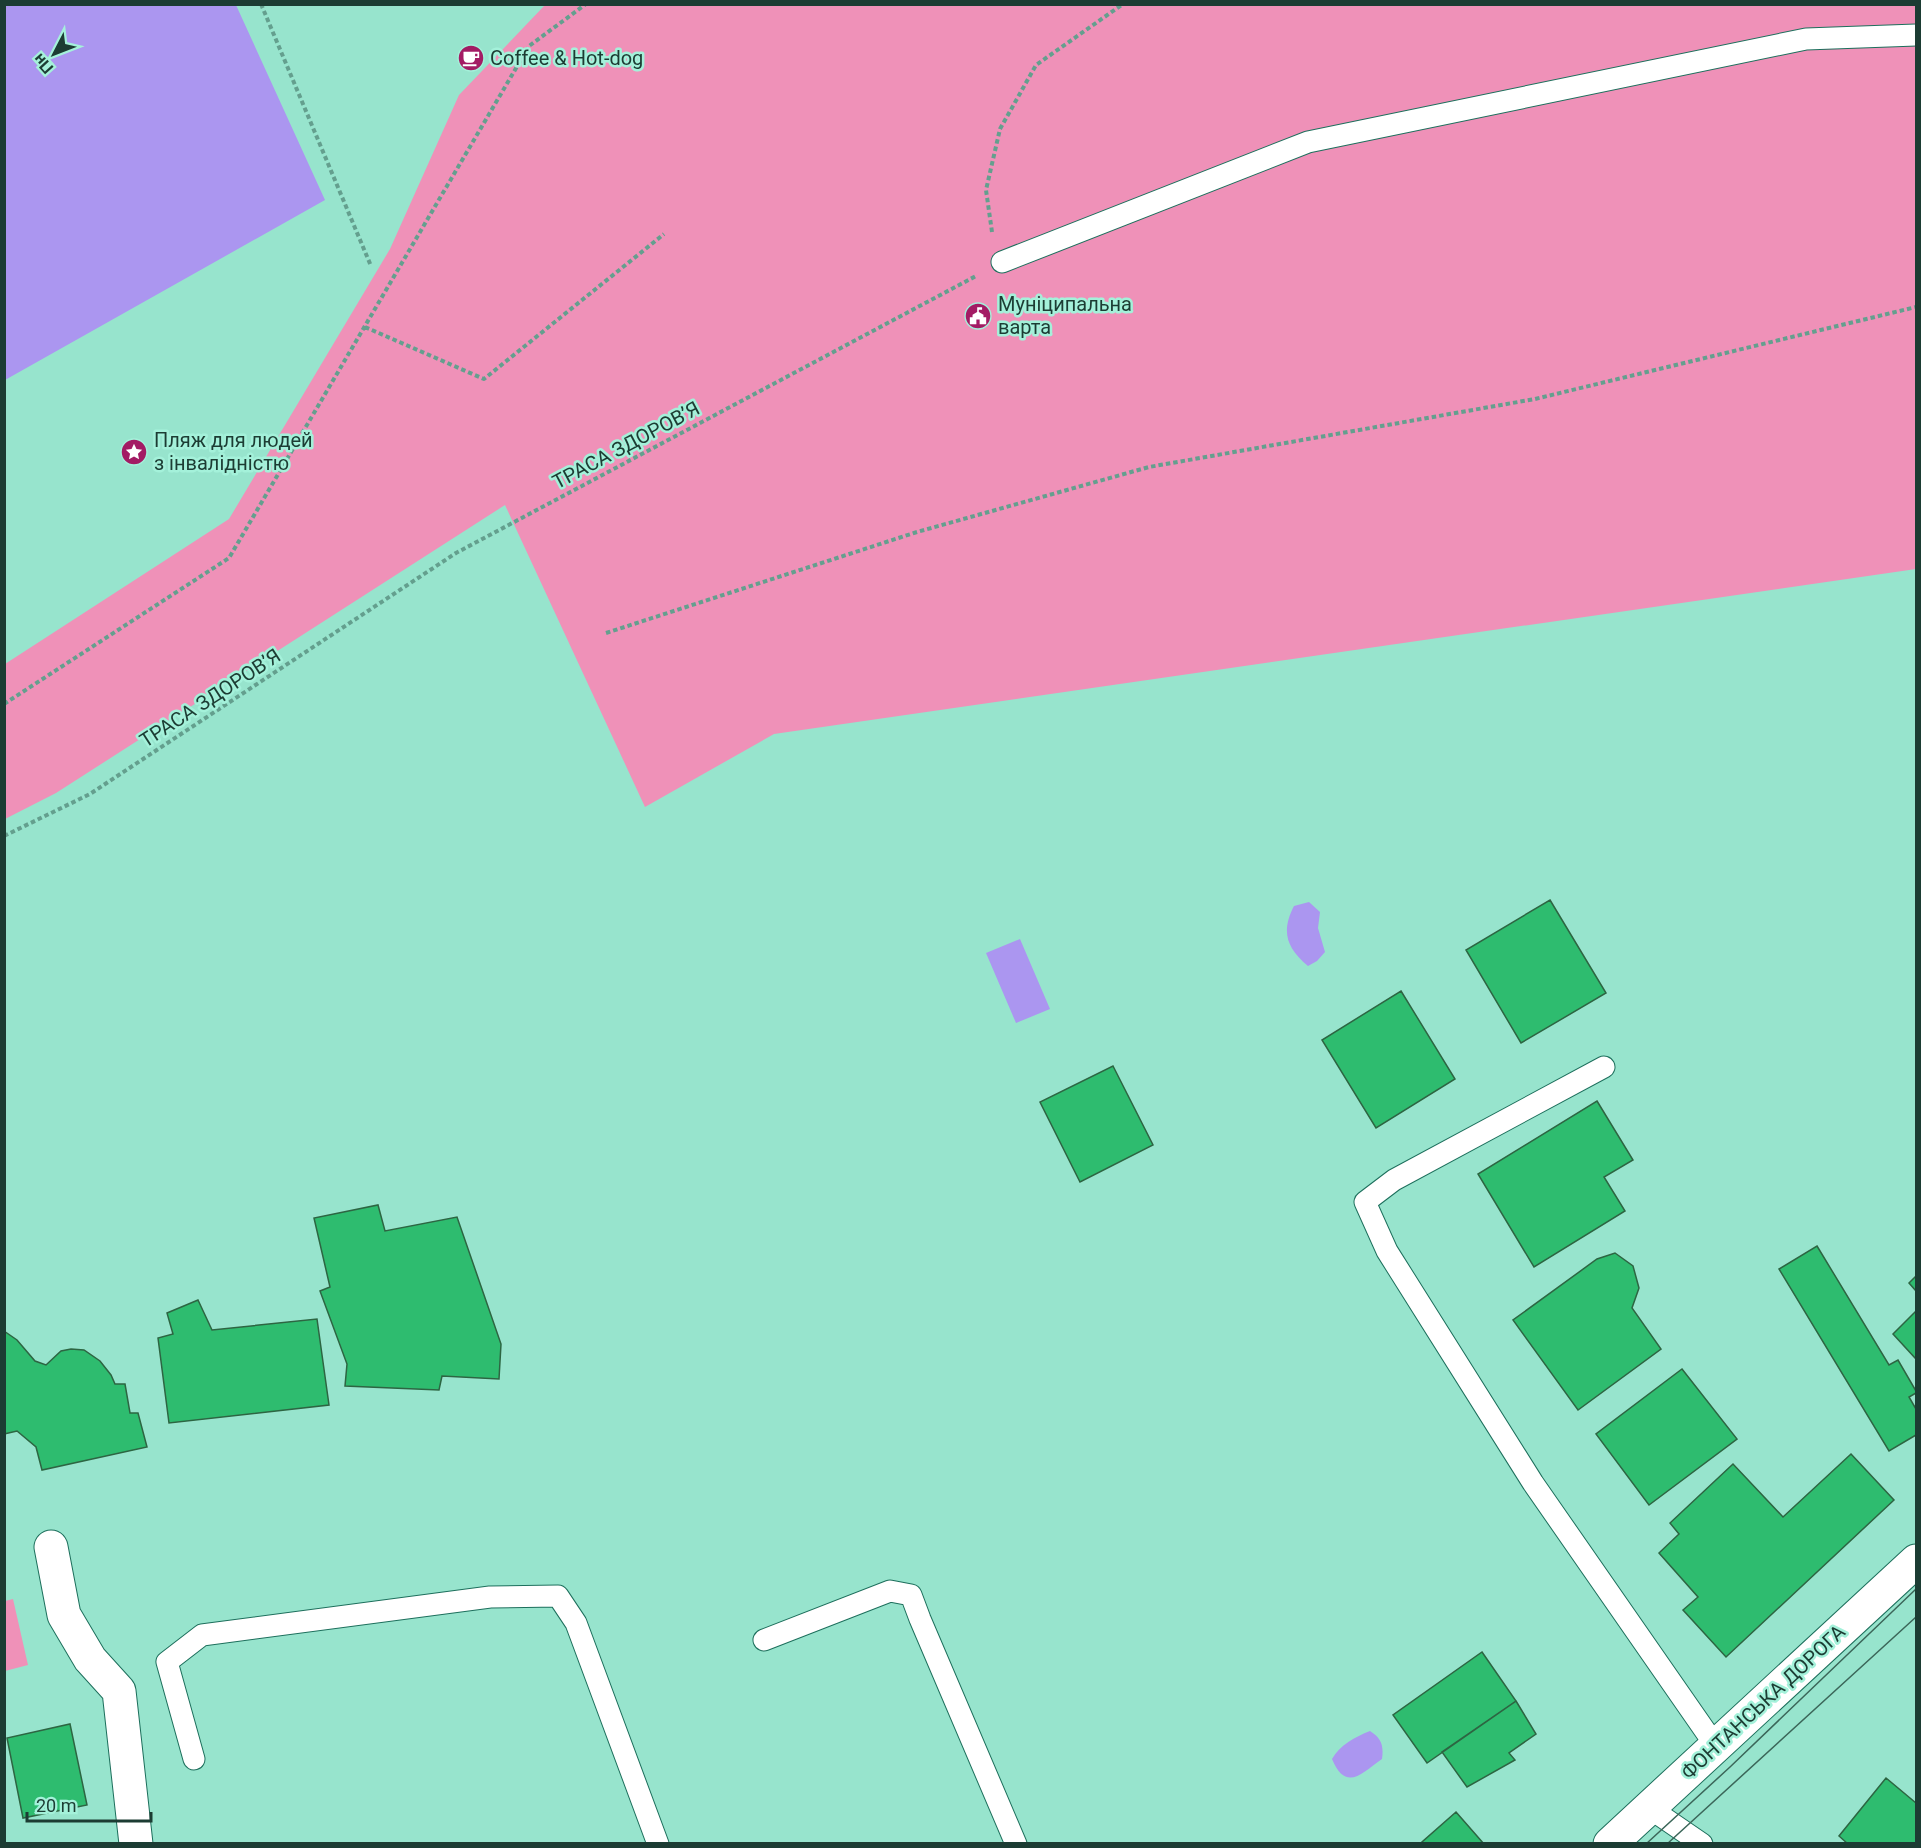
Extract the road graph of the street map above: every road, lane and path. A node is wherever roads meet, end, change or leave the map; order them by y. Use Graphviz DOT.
graph roads {
  1 [pos="261,4"];
  2 [pos="586,4"];
  3 [pos="1123,4"];
  4 [pos="1917,34"];
  5 [pos="664,234"];
  6 [pos="1002,262"];
  7 [pos="371,266"];
  8 [pos="1917,307"];
  9 [pos="366,327"];
  10 [pos="606,633"];
  11 [pos="4,704"];
  12 [pos="4,836"];
  13 [pos="1604,1067"];
  14 [pos="51,1547"];
  15 [pos="1917,1561"];
  16 [pos="764,1640"];
  17 [pos="1715,1745"];
  18 [pos="194,1759"];
  19 [pos="1648,1807"];
  20 [pos="136,1844"];
  21 [pos="657,1844"];
  22 [pos="1016,1844"];
  23 [pos="1610,1844"];
  24 [pos="1702,1844"];
  1 -- 7 [label="path"];
  2 -- 11 [label="path"];
  3 -- 6 [label="path"];
  4 -- 6 [label="lane"];
  5 -- 9 [label="path"];
  6 -- 12 [label="path, ТРАСА ЗДОРОВ’Я"];
  8 -- 10 [label="path"];
  13 -- 17 [label="lane"];
  14 -- 20 [label="main road"];
  15 -- 17 [label="main road, ФОНТАНСЬКА ДОРОГА"];
  16 -- 22 [label="lane"];
  17 -- 19 [label="main road, ФОНТАНСЬКА ДОРОГА"];
  18 -- 21 [label="lane"];
  19 -- 23 [label="main road, ФОНТАНСЬКА ДОРОГА"];
  19 -- 24 [label="lane"];
}
